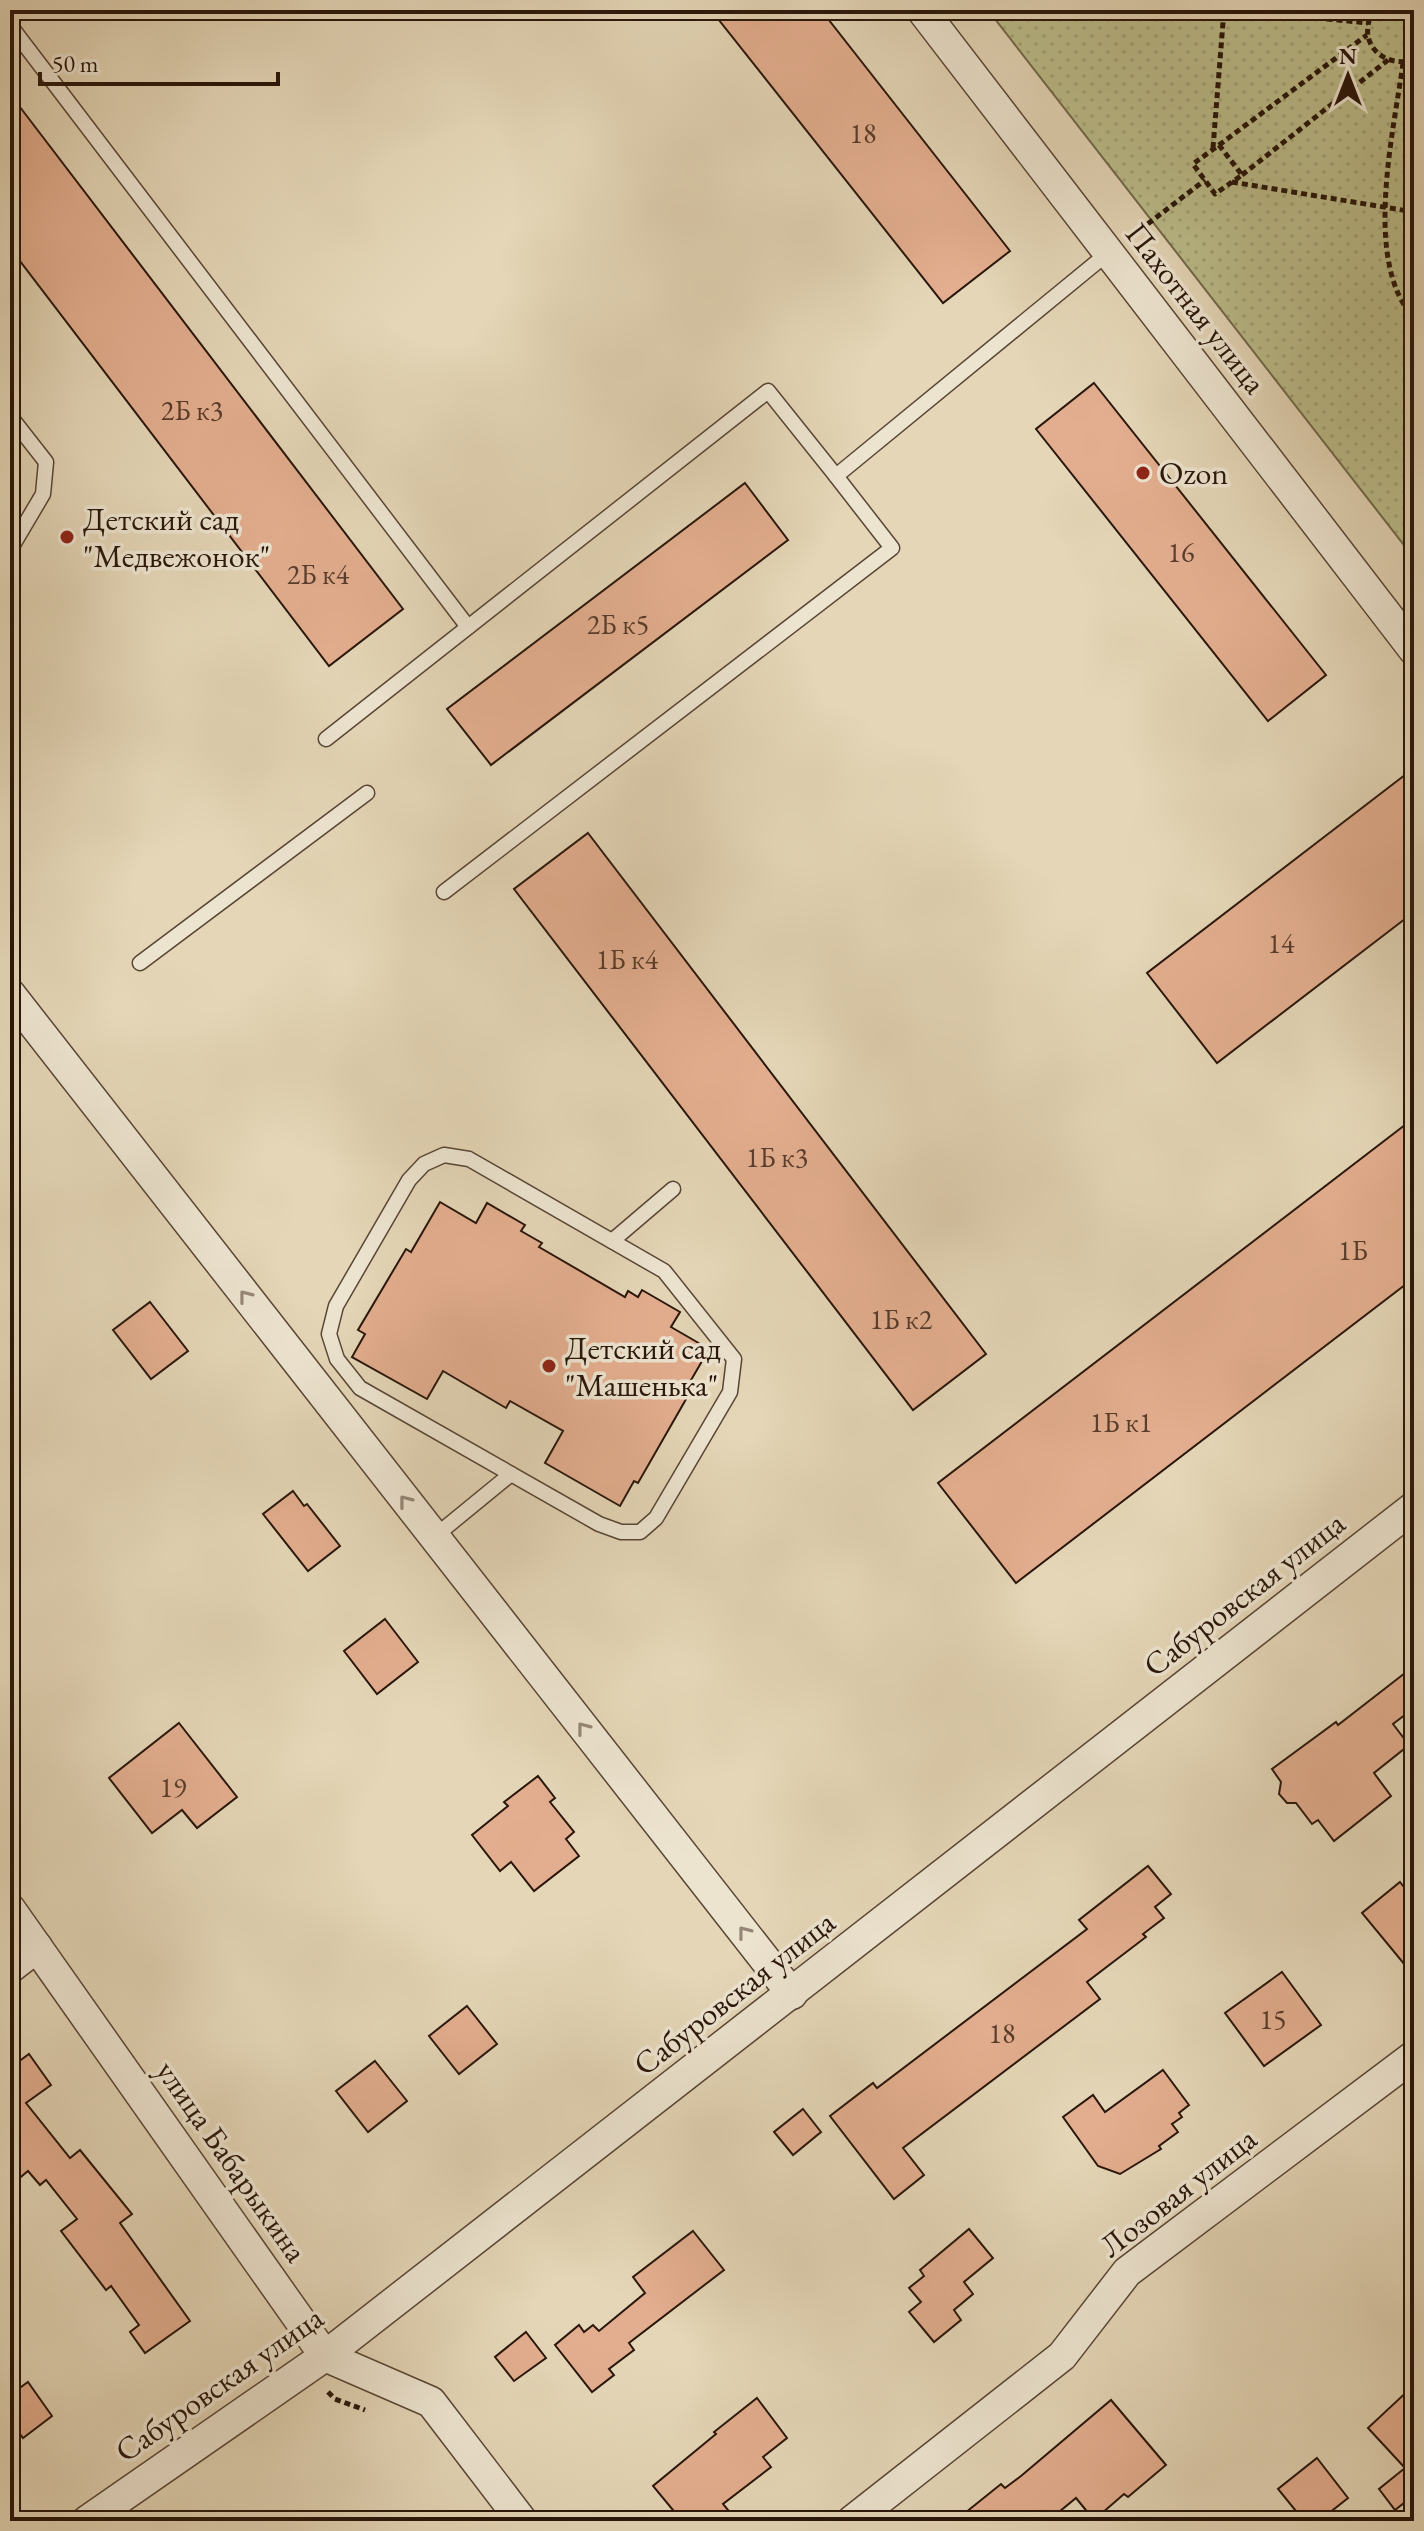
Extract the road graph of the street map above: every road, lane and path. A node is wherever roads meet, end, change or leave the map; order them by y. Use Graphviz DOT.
graph roads {
  1 [pos="922,10"];
  2 [pos="1224,10"];
  3 [pos="1237,10"];
  4 [pos="1374,10"];
  5 [pos="1368,23"];
  6 [pos="10,30"];
  7 [pos="1367,35"];
  8 [pos="1388,60"];
  9 [pos="1414,60"];
  10 [pos="1403,63"];
  11 [pos="1219,145"];
  12 [pos="1213,149"];
  13 [pos="1242,175"];
  14 [pos="1205,180"];
  15 [pos="1232,182"];
  16 [pos="1384,207"];
  17 [pos="1414,212"];
  18 [pos="1108,253"];
  19 [pos="1403,300"];
  20 [pos="1414,301"];
  21 [pos="1414,318"];
  22 [pos="10,416"];
  23 [pos="836,476"];
  24 [pos="10,550"];
  25 [pos="468,627"];
  26 [pos="1414,650"];
  27 [pos="326,739"];
  28 [pos="367,793"];
  29 [pos="444,892"];
  30 [pos="140,963"];
  31 [pos="10,994"];
  32 [pos="673,1189"];
  33 [pos="612,1241"];
  34 [pos="511,1474"];
  35 [pos="1414,1507"];
  36 [pos="433,1537"];
  37 [pos="10,1909"];
  38 [pos="37,1947"];
  39 [pos="10,1968"];
  40 [pos="792,1994"];
  41 [pos="1414,2056"];
  42 [pos="315,2362"];
  43 [pos="374,2414"];
  44 [pos="87,2521"];
  45 [pos="522,2521"];
  46 [pos="852,2521"];
  1 -- 18 [label="street, Пахотная улица"];
  2 -- 12 [label="path"];
  3 -- 5 [label="path"];
  4 -- 5 [label="path"];
  5 -- 7 [label="path"];
  6 -- 25 [label="lane"];
  7 -- 8 [label="path"];
  7 -- 11 [label="path"];
  8 -- 10 [label="path"];
  8 -- 13 [label="path"];
  9 -- 10 [label="path"];
  10 -- 16 [label="path"];
  11 -- 12 [label="path"];
  11 -- 13 [label="path"];
  12 -- 14 [label="path"];
  13 -- 15 [label="path"];
  14 -- 15 [label="path"];
  14 -- 18 [label="path"];
  15 -- 16 [label="path"];
  16 -- 17 [label="path"];
  16 -- 19 [label="path"];
  18 -- 23 [label="lane"];
  18 -- 26 [label="street, Пахотная улица"];
  19 -- 20 [label="path"];
  19 -- 21 [label="path"];
  22 -- 24 [label="lane"];
  23 -- 25 [label="lane"];
  23 -- 29 [label="lane"];
  25 -- 27 [label="lane"];
  28 -- 30 [label="lane"];
  36 -- 31 [label="street, one-way"];
  32 -- 33 [label="lane"];
  33 -- 34 [label="lane"];
  33 -- 34 [label="lane"];
  34 -- 36 [label="lane"];
  35 -- 40 [label="street, Сабуровская улица"];
  40 -- 36 [label="street, one-way"];
  37 -- 38 [label="street, улица Бабарыкина"];
  38 -- 39 [label="street"];
  38 -- 42 [label="street, улица Бабарыкина"];
  40 -- 42 [label="street, Сабуровская улица"];
  41 -- 46 [label="street, Лозовая улица"];
  42 -- 43 [label="path"];
  42 -- 44 [label="street, Сабуровская улица"];
  42 -- 45 [label="street"];
}
